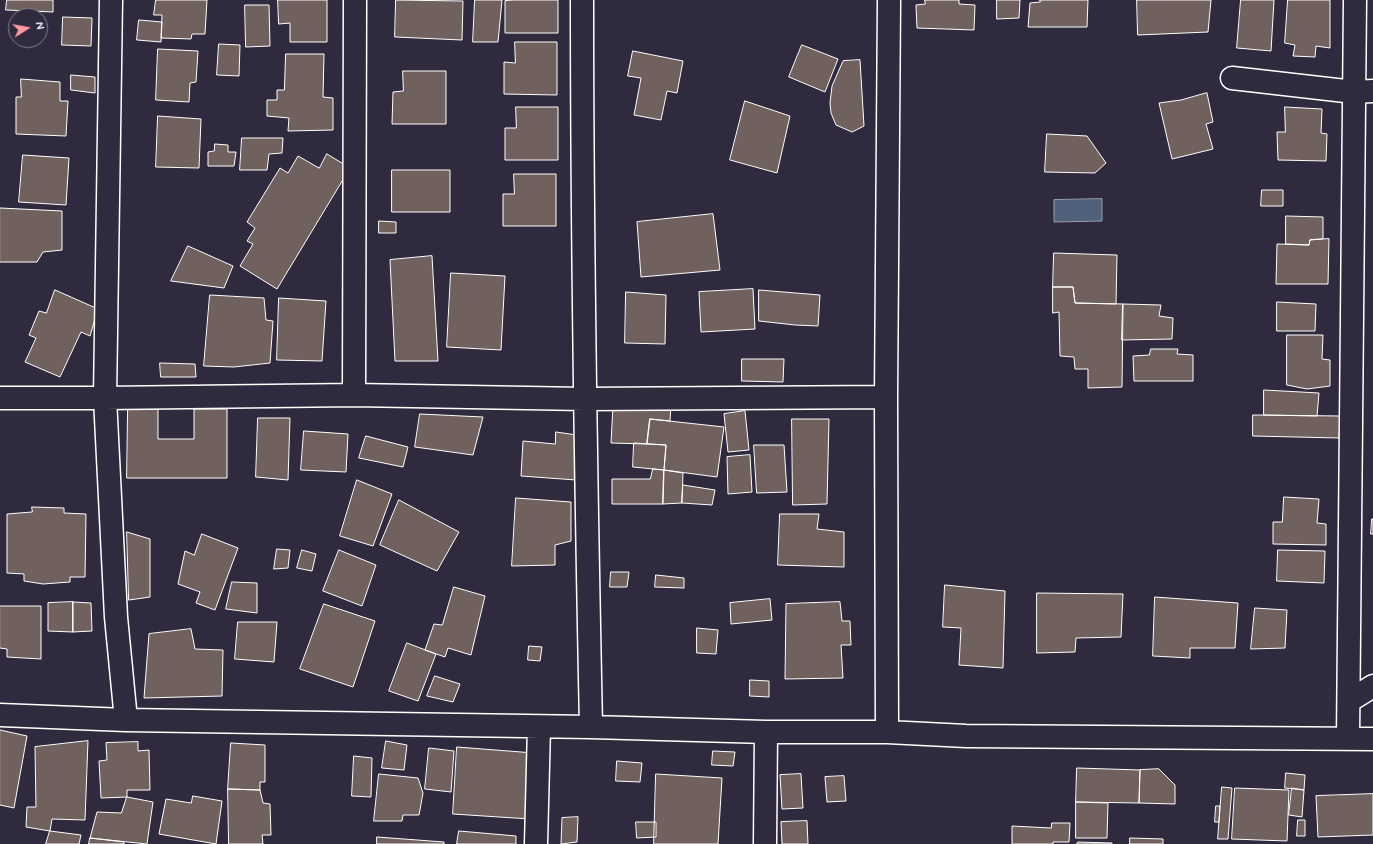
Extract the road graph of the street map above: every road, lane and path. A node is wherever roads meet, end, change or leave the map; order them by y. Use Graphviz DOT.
graph roads {
  1 [pos="111,0"];
  2 [pos="355,0"];
  3 [pos="582,0"];
  4 [pos="889,0"];
  5 [pos="1355,0"];
  6 [pos="1232,78"];
  7 [pos="1363,91"];
  8 [pos="354,395"];
  9 [pos="886,397"];
  10 [pos="0,398"];
  11 [pos="105,398"];
  12 [pos="584,398"];
  13 [pos="1373,686"];
  14 [pos="1349,700"];
  15 [pos="0,715"];
  16 [pos="126,720"];
  17 [pos="539,727"];
  18 [pos="591,727"];
  19 [pos="766,732"];
  20 [pos="887,732"];
  21 [pos="1348,738"];
  22 [pos="1373,739"];
  23 [pos="536,844"];
  24 [pos="765,844"];
  1 -- 11 [label="street"];
  2 -- 8 [label="street"];
  3 -- 12 [label="street"];
  4 -- 9 [label="street"];
  5 -- 7 [label="street"];
  6 -- 7 [label="street"];
  7 -- 14 [label="street"];
  8 -- 11 [label="street"];
  8 -- 12 [label="street"];
  9 -- 12 [label="street"];
  9 -- 20 [label="street"];
  10 -- 11 [label="street"];
  11 -- 16 [label="street"];
  12 -- 18 [label="street"];
  13 -- 14 [label="street"];
  14 -- 21 [label="street"];
  15 -- 16 [label="street"];
  16 -- 17 [label="street"];
  17 -- 18 [label="street"];
  17 -- 23 [label="street"];
  18 -- 19 [label="street"];
  19 -- 20 [label="street"];
  19 -- 24 [label="street"];
  20 -- 21 [label="street"];
  21 -- 22 [label="street"];
}
